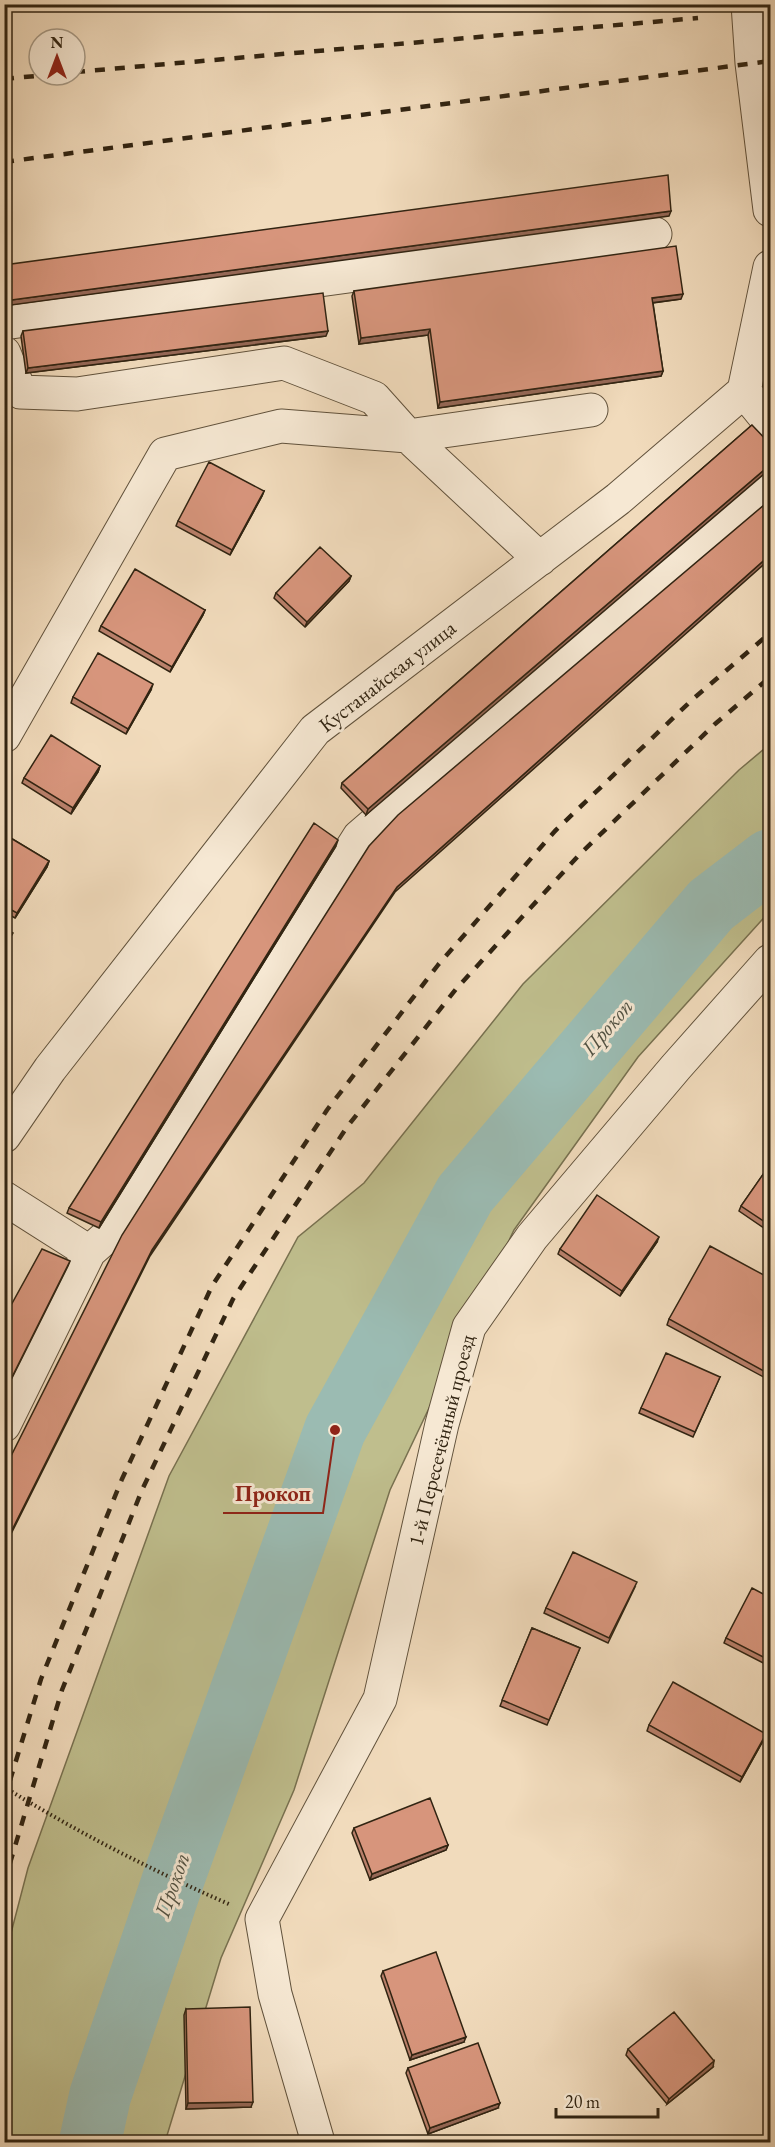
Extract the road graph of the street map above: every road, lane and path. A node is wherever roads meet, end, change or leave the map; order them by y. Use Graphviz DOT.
graph roads {
  1 [pos="748,4"];
  2 [pos="771,210"];
  3 [pos="655,234"];
  4 [pos="771,267"];
  5 [pos="4,323"];
  6 [pos="4,352"];
  7 [pos="744,391"];
  8 [pos="591,410"];
  9 [pos="771,423"];
  10 [pos="408,436"];
  11 [pos="771,482"];
  12 [pos="540,559"];
  13 [pos="15,695"];
  14 [pos="4,736"];
  15 [pos="771,961"];
  16 [pos="4,1136"];
  17 [pos="4,1198"];
  18 [pos="89,1252"];
  19 [pos="4,1425"];
  20 [pos="4,1786"];
  21 [pos="262,1918"];
  22 [pos="318,2142"];
  1 -- 2 [label="street"];
  3 -- 5 [label="street"];
  4 -- 7 [label="street"];
  6 -- 10 [label="street"];
  7 -- 9 [label="street"];
  7 -- 12 [label="street, Кустанайская улица"];
  8 -- 10 [label="street"];
  10 -- 12 [label="street"];
  10 -- 13 [label="street"];
  11 -- 18 [label="street"];
  12 -- 16 [label="street, Кустанайская улица"];
  13 -- 14 [label="street"];
  15 -- 21 [label="street, 1-й Пересечённый проезд"];
  17 -- 18 [label="street"];
  18 -- 19 [label="street"];
  20 -- 21 [label="path"];
  21 -- 22 [label="street"];
}
